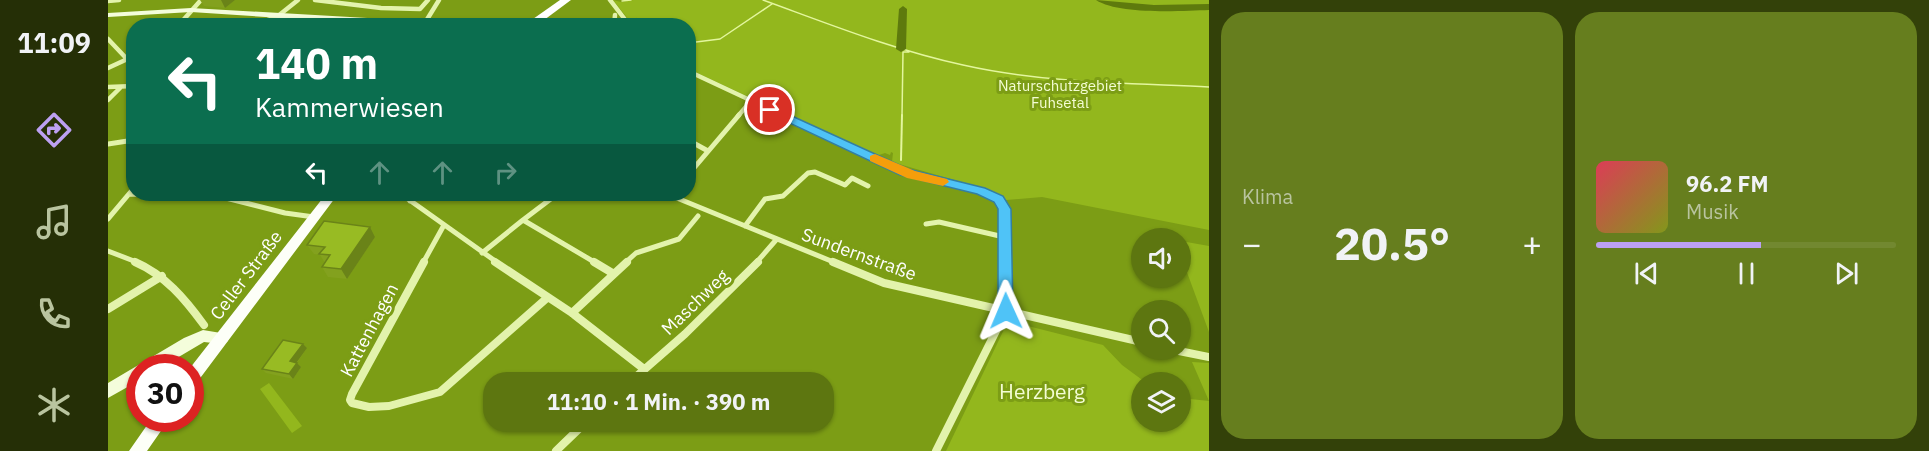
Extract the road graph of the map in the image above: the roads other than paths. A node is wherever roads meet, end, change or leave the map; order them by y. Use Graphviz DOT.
graph roads {
  1 [pos="119,0"];
  2 [pos="201,0"];
  3 [pos="298,0"];
  4 [pos="315,0"];
  5 [pos="428,0"];
  6 [pos="439,0"];
  7 [pos="558,0"];
  8 [pos="566,0"];
  9 [pos="610,0"];
  10 [pos="108,1"];
  11 [pos="191,10"];
  12 [pos="108,15"];
  13 [pos="615,15"];
  14 [pos="278,16"];
  15 [pos="184,18"];
  16 [pos="273,18"];
  17 [pos="310,18"];
  18 [pos="428,18"];
  19 [pos="532,18"];
  20 [pos="534,18"];
  21 [pos="615,18"];
  22 [pos="624,18"];
  23 [pos="108,39"];
  24 [pos="126,58"];
  25 [pos="108,67"];
  26 [pos="696,76"];
  27 [pos="108,87"];
  28 [pos="126,87"];
  29 [pos="120,88"];
  30 [pos="108,100"];
  31 [pos="751,100"];
  32 [pos="126,141"];
  33 [pos="108,144"];
  34 [pos="696,144"];
  35 [pos="708,151"];
  36 [pos="696,165"];
  37 [pos="868,186"];
  38 [pos="126,198"];
  39 [pos="241,201"];
  40 [pos="327,201"];
  41 [pos="410,201"];
  42 [pos="548,201"];
  43 [pos="687,201"];
  44 [pos="698,216"];
  45 [pos="314,217"];
  46 [pos="108,219"];
  47 [pos="524,220"];
  48 [pos="926,224"];
  49 [pos="444,225"];
  50 [pos="745,226"];
  51 [pos="1004,237"];
  52 [pos="776,240"];
  53 [pos="108,251"];
  54 [pos="482,253"];
  55 [pos="615,274"];
  56 [pos="162,276"];
  57 [pos="547,298"];
  58 [pos="108,309"];
  59 [pos="1002,311"];
  60 [pos="572,313"];
  61 [pos="204,325"];
  62 [pos="222,338"];
  63 [pos="1131,340"];
  64 [pos="1191,353"];
  65 [pos="171,354"];
  66 [pos="1209,357"];
  67 [pos="204,362"];
  68 [pos="644,369"];
  69 [pos="641,372"];
  70 [pos="126,380"];
  71 [pos="108,391"];
  72 [pos="151,432"];
  73 [pos="575,432"];
  74 [pos="137,451"];
  75 [pos="555,451"];
  76 [pos="936,451"];
  1 -- 10 [label="street"];
  2 -- 11 [label="street"];
  3 -- 14 [label="street"];
  4 -- 5 [label="street"];
  6 -- 18 [label="street"];
  7 -- 19 [label="highway"];
  8 -- 20 [label="highway"];
  9 -- 22 [label="street"];
  11 -- 12 [label="street"];
  11 -- 14 [label="street"];
  11 -- 15 [label="street"];
  13 -- 21 [label="street"];
  14 -- 16 [label="street"];
  14 -- 17 [label="street"];
  23 -- 24 [label="street"];
  24 -- 25 [label="street"];
  26 -- 31 [label="street"];
  27 -- 29 [label="street"];
  28 -- 29 [label="street"];
  29 -- 30 [label="street"];
  31 -- 35 [label="street"];
  31 -- 51 [label="street"];
  32 -- 33 [label="street"];
  34 -- 35 [label="street"];
  35 -- 36 [label="street"];
  37 -- 50 [label="street"];
  38 -- 46 [label="street"];
  39 -- 45 [label="street"];
  40 -- 45 [label="main road, Celler Straße"];
  41 -- 49 [label="street"];
  42 -- 47 [label="street"];
  43 -- 50 [label="street, Sundernstraße"];
  44 -- 55 [label="street"];
  45 -- 62 [label="main road, Celler Straße"];
  47 -- 54 [label="street"];
  47 -- 55 [label="street"];
  48 -- 51 [label="street"];
  49 -- 54 [label="street"];
  49 -- 57 [label="street, Kattenhagen"];
  50 -- 52 [label="street, Sundernstraße"];
  51 -- 59 [label="street"];
  52 -- 59 [label="street, Sundernstraße"];
  52 -- 68 [label="street, Maschweg"];
  53 -- 56 [label="street"];
  54 -- 57 [label="street"];
  55 -- 60 [label="street"];
  56 -- 58 [label="street"];
  56 -- 61 [label="street"];
  57 -- 60 [label="street"];
  59 -- 63 [label="street, Sundernstraße"];
  59 -- 76 [label="street"];
  60 -- 68 [label="street"];
  62 -- 65 [label="street"];
  62 -- 67 [label="main road, Celler Straße"];
  64 -- 66 [label="street"];
  68 -- 69 [label="street, Maschweg"];
  70 -- 71 [label="street"];
  72 -- 74 [label="main road"];
  73 -- 75 [label="street"];
}
